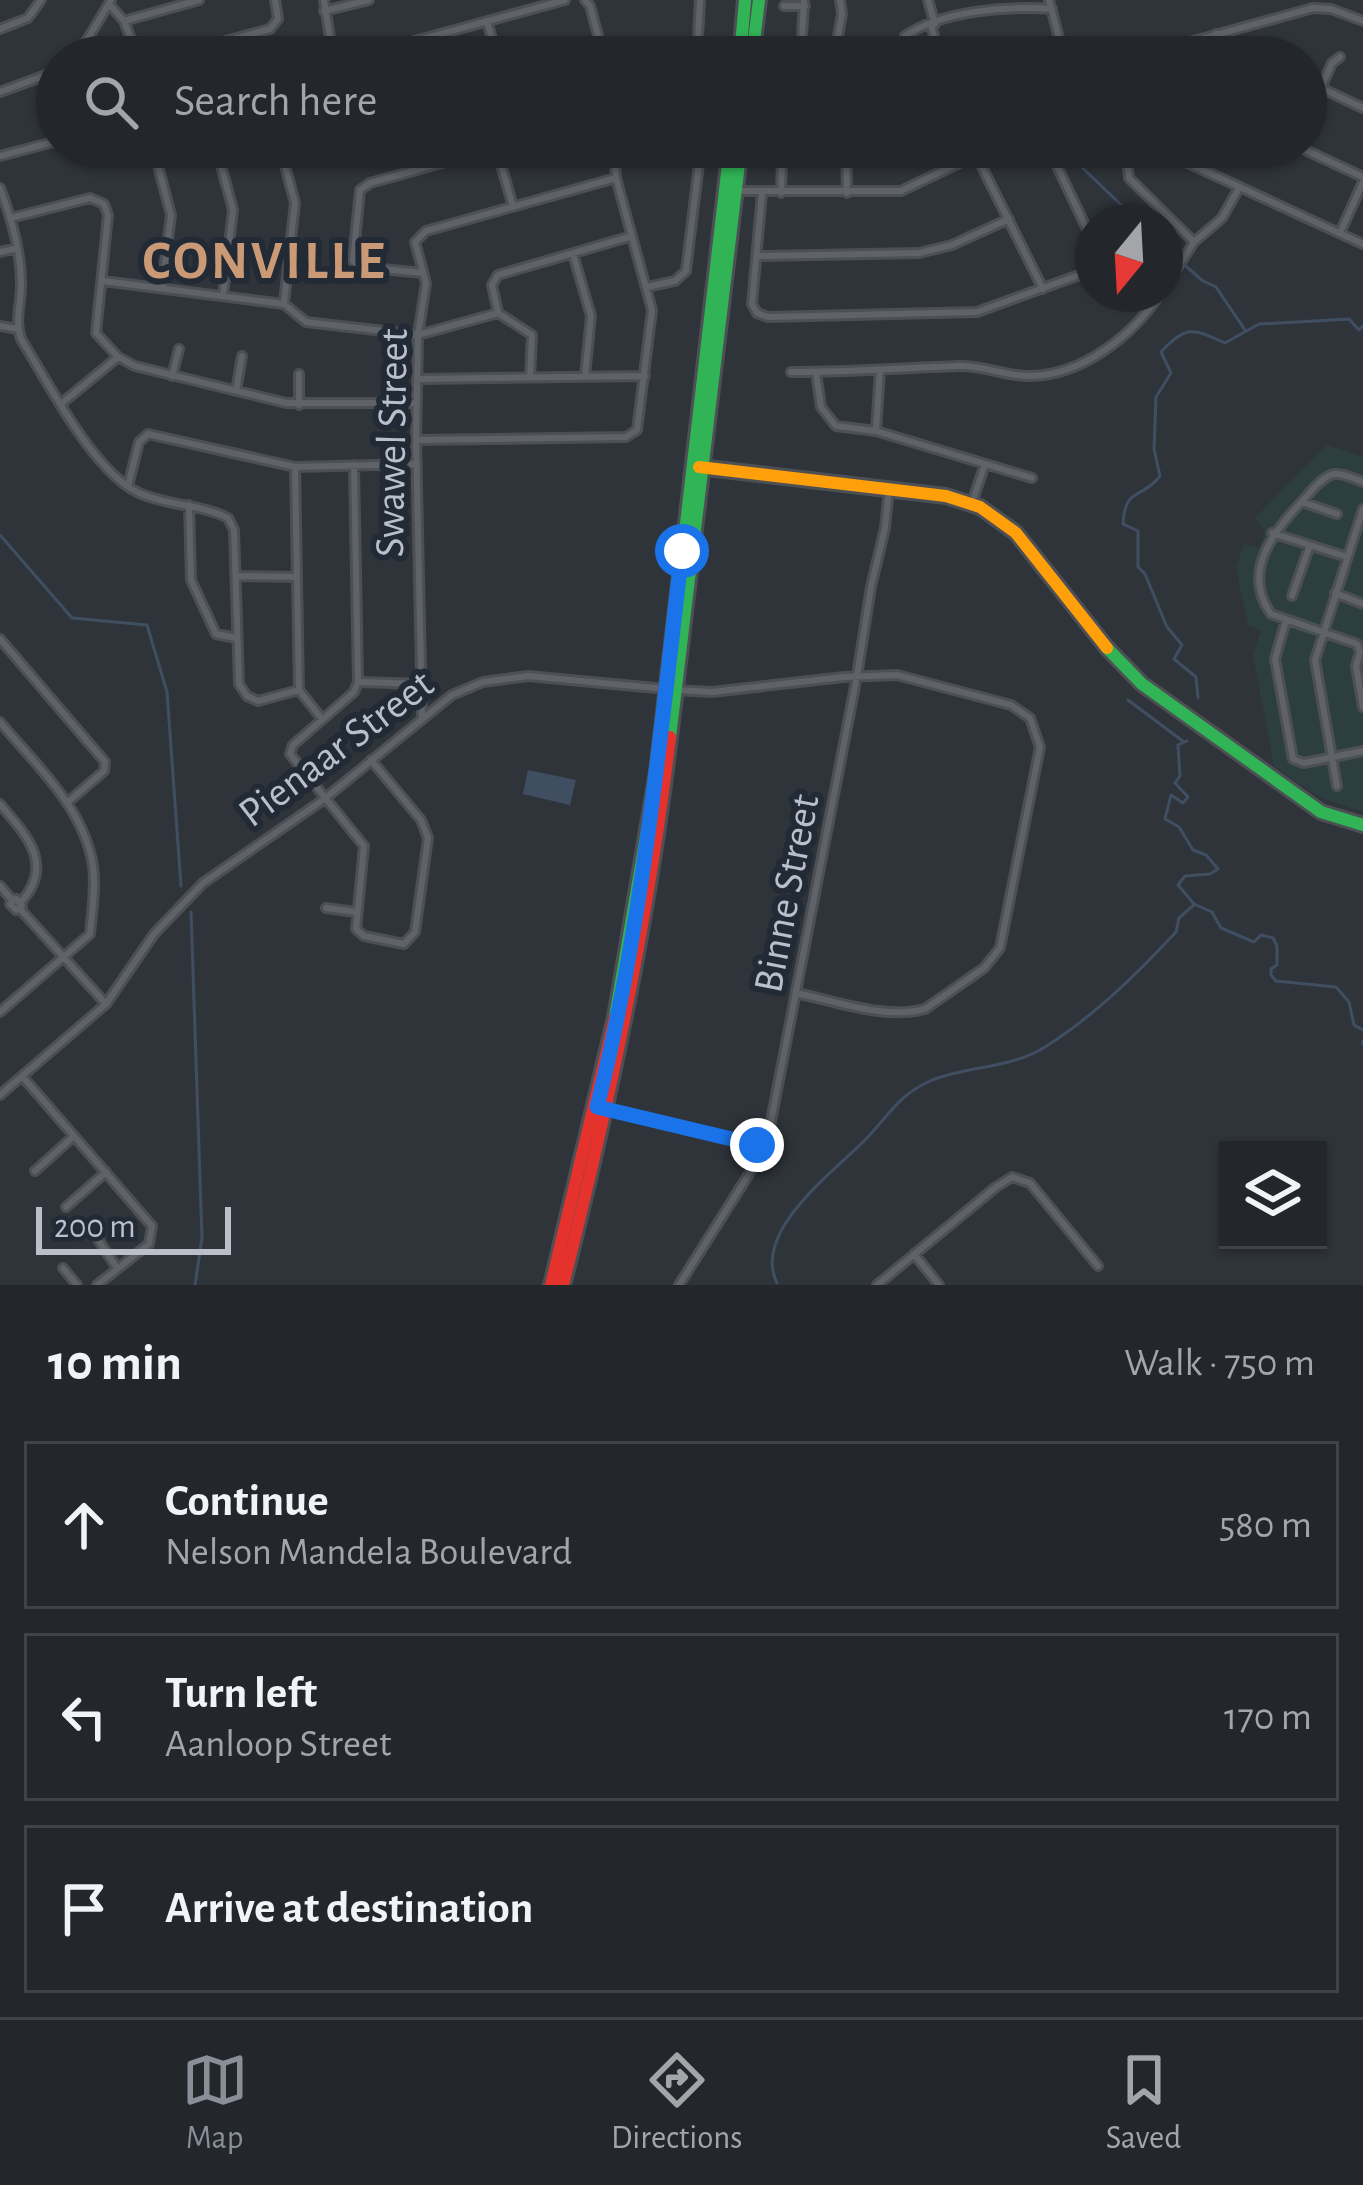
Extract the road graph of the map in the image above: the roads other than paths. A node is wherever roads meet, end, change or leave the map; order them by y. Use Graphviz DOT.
graph roads {
  1 [pos="41,0"];
  2 [pos="199,0"];
  3 [pos="275,0"];
  4 [pos="324,0"];
  5 [pos="369,0"];
  6 [pos="566,0"];
  7 [pos="700,0"];
  8 [pos="746,0"];
  9 [pos="759,0"];
  10 [pos="840,0"];
  11 [pos="928,0"];
  12 [pos="110,2"];
  13 [pos="588,3"];
  14 [pos="804,3"];
  15 [pos="1051,5"];
  16 [pos="784,6"];
  17 [pos="324,11"];
  18 [pos="124,21"];
  19 [pos="487,21"];
  20 [pos="1363,21"];
  21 [pos="933,24"];
  22 [pos="0,29"];
  23 [pos="1216,34"];
  24 [pos="90,36"];
  25 [pos="130,36"];
  26 [pos="244,36"];
  27 [pos="329,36"];
  28 [pos="432,36"];
  29 [pos="491,36"];
  30 [pos="598,36"];
  31 [pos="698,36"];
  32 [pos="742,36"];
  33 [pos="755,36"];
  34 [pos="802,36"];
  35 [pos="838,36"];
  36 [pos="907,36"];
  37 [pos="936,36"];
  38 [pos="1059,36"];
  39 [pos="1209,36"];
  40 [pos="1340,57"];
  41 [pos="1327,74"];
  42 [pos="36,79"];
  43 [pos="1327,91"];
  44 [pos="0,92"];
  45 [pos="1363,108"];
  46 [pos="36,146"];
  47 [pos="0,156"];
  48 [pos="1327,161"];
  49 [pos="159,168"];
  50 [pos="222,168"];
  51 [pos="286,168"];
  52 [pos="423,168"];
  53 [pos="503,168"];
  54 [pos="615,168"];
  55 [pos="698,168"];
  56 [pos="730,168"];
  57 [pos="736,168"];
  58 [pos="782,168"];
  59 [pos="846,168"];
  60 [pos="943,168"];
  61 [pos="983,168"];
  62 [pos="1058,168"];
  63 [pos="1128,168"];
  64 [pos="1197,168"];
  65 [pos="616,178"];
  66 [pos="1363,180"];
  67 [pos="0,188"];
  68 [pos="1239,188"];
  69 [pos="731,190"];
  70 [pos="781,193"];
  71 [pos="847,193"];
  72 [pos="762,194"];
  73 [pos="1075,204"];
  74 [pos="513,206"];
  75 [pos="11,218"];
  76 [pos="1010,219"];
  77 [pos="1340,233"];
  78 [pos="632,236"];
  79 [pos="1194,242"];
  80 [pos="1363,244"];
  81 [pos="17,248"];
  82 [pos="0,252"];
  83 [pos="574,254"];
  84 [pos="758,256"];
  85 [pos="1183,259"];
  86 [pos="424,273"];
  87 [pos="1075,277"];
  88 [pos="103,281"];
  89 [pos="647,287"];
  90 [pos="162,288"];
  91 [pos="1043,289"];
  92 [pos="223,296"];
  93 [pos="284,304"];
  94 [pos="1143,312"];
  95 [pos="498,313"];
  96 [pos="0,326"];
  97 [pos="18,329"];
  98 [pos="418,335"];
  99 [pos="179,349"];
  100 [pos="242,356"];
  101 [pos="118,357"];
  102 [pos="880,370"];
  103 [pos="791,372"];
  104 [pos="816,372"];
  105 [pos="298,374"];
  106 [pos="172,376"];
  107 [pos="585,376"];
  108 [pos="645,376"];
  109 [pos="530,377"];
  110 [pos="419,380"];
  111 [pos="236,391"];
  112 [pos="62,403"];
  113 [pos="418,403"];
  114 [pos="299,404"];
  115 [pos="876,431"];
  116 [pos="416,440"];
  117 [pos="417,464"];
  118 [pos="985,464"];
  119 [pos="354,465"];
  120 [pos="295,467"];
  121 [pos="696,467"];
  122 [pos="1032,478"];
  123 [pos="1363,482"];
  124 [pos="128,485"];
  125 [pos="889,489"];
  126 [pos="1302,502"];
  127 [pos="972,503"];
  128 [pos="189,506"];
  129 [pos="1363,508"];
  130 [pos="1337,514"];
  131 [pos="1273,533"];
  132 [pos="1310,545"];
  133 [pos="1347,556"];
  134 [pos="237,576"];
  135 [pos="296,577"];
  136 [pos="1335,593"];
  137 [pos="1292,596"];
  138 [pos="1363,604"];
  139 [pos="1286,620"];
  140 [pos="1322,631"];
  141 [pos="236,638"];
  142 [pos="2,646"];
  143 [pos="857,676"];
  144 [pos="358,682"];
  145 [pos="421,684"];
  146 [pos="671,689"];
  147 [pos="299,690"];
  148 [pos="1363,707"];
  149 [pos="422,716"];
  150 [pos="322,718"];
  151 [pos="0,722"];
  152 [pos="10,735"];
  153 [pos="0,744"];
  154 [pos="1363,751"];
  155 [pos="1332,757"];
  156 [pos="370,760"];
  157 [pos="1337,786"];
  158 [pos="323,800"];
  159 [pos="68,802"];
  160 [pos="0,804"];
  161 [pos="1363,825"];
  162 [pos="0,886"];
  163 [pos="16,905"];
  164 [pos="326,908"];
  165 [pos="356,912"];
  166 [pos="0,919"];
  167 [pos="64,956"];
  168 [pos="796,993"];
  169 [pos="106,1004"];
  170 [pos="0,1012"];
  171 [pos="22,1076"];
  172 [pos="0,1096"];
  173 [pos="602,1108"];
  174 [pos="74,1136"];
  175 [pos="766,1147"];
  176 [pos="34,1171"];
  177 [pos="106,1172"];
  178 [pos="66,1207"];
  179 [pos="97,1238"];
  180 [pos="914,1254"];
  181 [pos="1098,1266"];
  182 [pos="63,1268"];
  183 [pos="117,1268"];
  184 [pos="77,1285"];
  185 [pos="97,1285"];
  186 [pos="551,1285"];
  187 [pos="563,1285"];
  188 [pos="679,1285"];
  189 [pos="878,1285"];
  190 [pos="939,1285"];
  1 -- 22 [label="street"];
  2 -- 18 [label="street"];
  3 -- 26 [label="street"];
  4 -- 17 [label="street"];
  5 -- 17 [label="street"];
  6 -- 19 [label="street"];
  7 -- 31 [label="street"];
  8 -- 32 [label="street"];
  9 -- 33 [label="street"];
  10 -- 35 [label="street"];
  11 -- 21 [label="street"];
  12 -- 18 [label="street"];
  12 -- 24 [label="street"];
  13 -- 30 [label="street"];
  14 -- 16 [label="street"];
  14 -- 34 [label="street"];
  15 -- 21 [label="street"];
  15 -- 38 [label="street"];
  17 -- 27 [label="street"];
  18 -- 25 [label="street"];
  19 -- 28 [label="street"];
  19 -- 29 [label="street"];
  20 -- 23 [label="street"];
  21 -- 36 [label="street"];
  21 -- 37 [label="street"];
  23 -- 39 [label="street"];
  40 -- 41 [label="street"];
  42 -- 44 [label="street"];
  43 -- 45 [label="street"];
  46 -- 47 [label="street"];
  48 -- 66 [label="street"];
  49 -- 90 [label="street"];
  50 -- 92 [label="street"];
  51 -- 93 [label="street"];
  52 -- 86 [label="street"];
  53 -- 74 [label="street"];
  54 -- 65 [label="street"];
  55 -- 89 [label="street"];
  56 -- 69 [label="street"];
  57 -- 69 [label="street"];
  58 -- 70 [label="street"];
  59 -- 71 [label="street"];
  60 -- 71 [label="street"];
  61 -- 76 [label="street"];
  62 -- 73 [label="street"];
  63 -- 79 [label="street"];
  64 -- 68 [label="street"];
  65 -- 74 [label="street, Swawel Street"];
  65 -- 78 [label="street"];
  66 -- 77 [label="street"];
  67 -- 75 [label="street"];
  68 -- 77 [label="street"];
  68 -- 79 [label="street"];
  69 -- 72 [label="street"];
  69 -- 121 [label="street"];
  70 -- 71 [label="street"];
  70 -- 72 [label="street"];
  72 -- 84 [label="street"];
  74 -- 86 [label="street, Swawel Street"];
  75 -- 81 [label="street"];
  75 -- 88 [label="street"];
  76 -- 84 [label="street"];
  76 -- 91 [label="street"];
  77 -- 80 [label="street"];
  78 -- 83 [label="street"];
  78 -- 89 [label="street"];
  79 -- 85 [label="street"];
  81 -- 82 [label="street"];
  81 -- 97 [label="street"];
  83 -- 95 [label="street"];
  83 -- 107 [label="street"];
  84 -- 91 [label="street"];
  86 -- 98 [label="street, Swawel Street"];
  87 -- 91 [label="street"];
  88 -- 90 [label="street"];
  88 -- 101 [label="street"];
  89 -- 108 [label="street"];
  90 -- 92 [label="street"];
  92 -- 93 [label="street"];
  93 -- 98 [label="street"];
  94 -- 102 [label="street"];
  95 -- 98 [label="street"];
  95 -- 109 [label="street"];
  96 -- 97 [label="street"];
  97 -- 112 [label="street"];
  98 -- 110 [label="street, Swawel Street"];
  99 -- 106 [label="street"];
  100 -- 111 [label="street"];
  101 -- 106 [label="street"];
  101 -- 112 [label="street"];
  102 -- 104 [label="street"];
  102 -- 115 [label="street"];
  103 -- 104 [label="street"];
  104 -- 115 [label="street"];
  105 -- 114 [label="street"];
  106 -- 111 [label="street"];
  107 -- 108 [label="street"];
  107 -- 109 [label="street"];
  108 -- 116 [label="street"];
  109 -- 110 [label="street"];
  110 -- 113 [label="street, Swawel Street"];
  111 -- 114 [label="street"];
  112 -- 124 [label="street"];
  113 -- 114 [label="street"];
  113 -- 116 [label="street, Swawel Street"];
  115 -- 118 [label="street"];
  116 -- 117 [label="street, Swawel Street"];
  117 -- 119 [label="street"];
  117 -- 145 [label="street, Swawel Street"];
  118 -- 122 [label="street"];
  118 -- 127 [label="street"];
  119 -- 120 [label="street"];
  119 -- 144 [label="street"];
  120 -- 124 [label="street"];
  120 -- 135 [label="street"];
  121 -- 125 [label="street"];
  121 -- 146 [label="street"];
  123 -- 126 [label="street"];
  124 -- 128 [label="street"];
  125 -- 127 [label="street"];
  125 -- 143 [label="street, Binne Street"];
  126 -- 130 [label="street"];
  126 -- 131 [label="street"];
  127 -- 161 [label="street"];
  128 -- 134 [label="street"];
  128 -- 141 [label="street"];
  129 -- 133 [label="street"];
  131 -- 132 [label="street"];
  131 -- 139 [label="street"];
  132 -- 133 [label="street"];
  132 -- 137 [label="street"];
  133 -- 136 [label="street"];
  134 -- 135 [label="street"];
  134 -- 141 [label="street"];
  135 -- 147 [label="street"];
  136 -- 138 [label="street"];
  136 -- 140 [label="street"];
  139 -- 140 [label="street"];
  139 -- 155 [label="street"];
  140 -- 148 [label="street"];
  140 -- 155 [label="street"];
  141 -- 147 [label="street"];
  142 -- 159 [label="street"];
  143 -- 146 [label="street, Pienaar Street"];
  143 -- 168 [label="street, Binne Street"];
  143 -- 168 [label="street, Pienaar Street"];
  144 -- 145 [label="street"];
  144 -- 150 [label="street"];
  145 -- 149 [label="street, Swawel Street"];
  146 -- 149 [label="street, Pienaar Street"];
  146 -- 173 [label="street"];
  147 -- 150 [label="street"];
  149 -- 156 [label="street, Pienaar Street"];
  150 -- 158 [label="street"];
  151 -- 152 [label="street"];
  152 -- 153 [label="street"];
  152 -- 159 [label="street"];
  154 -- 155 [label="street"];
  155 -- 157 [label="street"];
  156 -- 158 [label="street, Pienaar Street"];
  156 -- 165 [label="street"];
  158 -- 165 [label="street"];
  158 -- 169 [label="street, Pienaar Street"];
  159 -- 167 [label="street"];
  160 -- 163 [label="street"];
  162 -- 163 [label="street"];
  163 -- 166 [label="street"];
  163 -- 167 [label="street"];
  164 -- 165 [label="street"];
  167 -- 169 [label="street"];
  167 -- 170 [label="street"];
  168 -- 175 [label="street, Binne Street"];
  169 -- 171 [label="street, Pienaar Street"];
  171 -- 172 [label="street, Pienaar Street"];
  171 -- 174 [label="street"];
  173 -- 175 [label="street"];
  173 -- 186 [label="street"];
  173 -- 187 [label="street"];
  174 -- 176 [label="street"];
  174 -- 177 [label="street"];
  175 -- 188 [label="street, Binne Street"];
  177 -- 178 [label="street"];
  177 -- 183 [label="street"];
  179 -- 183 [label="street"];
  180 -- 181 [label="street"];
  180 -- 189 [label="street"];
  180 -- 190 [label="street"];
  182 -- 184 [label="street"];
  183 -- 185 [label="street"];
}
